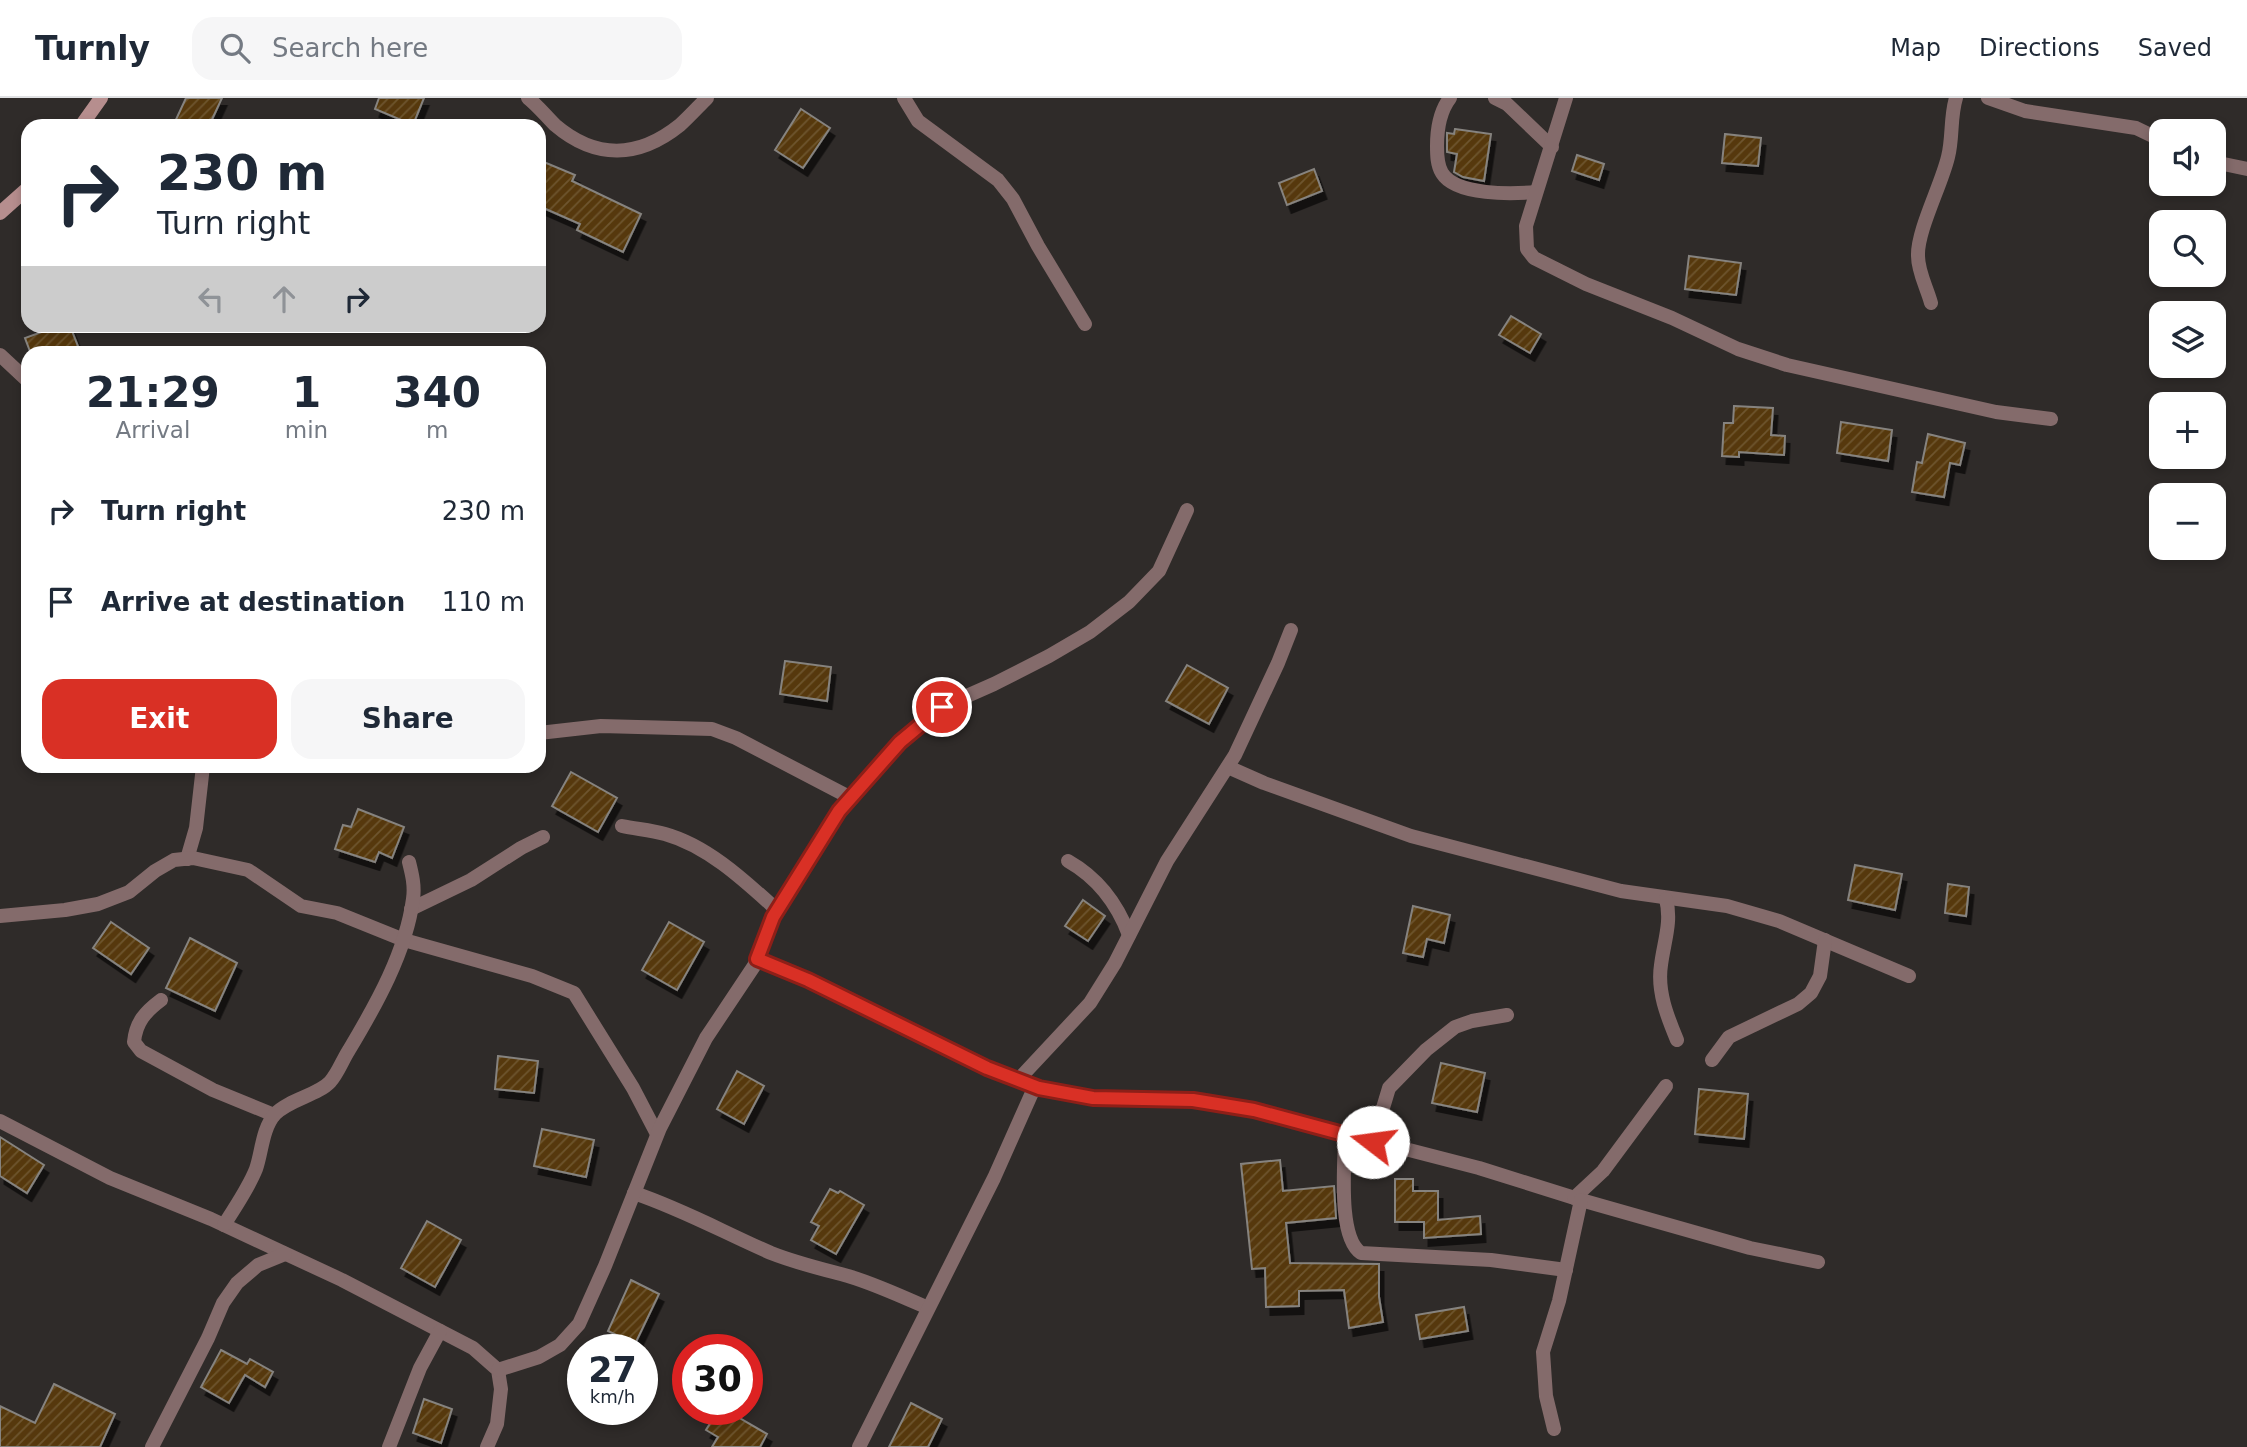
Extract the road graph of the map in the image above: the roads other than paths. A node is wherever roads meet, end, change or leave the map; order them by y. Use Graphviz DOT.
graph roads {
  1 [pos="101,98"];
  2 [pos="528,98"];
  3 [pos="707,98"];
  4 [pos="904,98"];
  5 [pos="1450,98"];
  6 [pos="1495,98"];
  7 [pos="1566,98"];
  8 [pos="1956,98"];
  9 [pos="1988,98"];
  10 [pos="86,119"];
  11 [pos="2149,134"];
  12 [pos="1552,147"];
  13 [pos="2226,165"];
  14 [pos="2247,169"];
  15 [pos="1536,192"];
  16 [pos="21,194"];
  17 [pos="0,213"];
  18 [pos="1931,303"];
  19 [pos="1085,324"];
  20 [pos="0,355"];
  21 [pos="21,375"];
  22 [pos="21,376"];
  23 [pos="0,379"];
  24 [pos="2051,419"];
  25 [pos="1188,510"];
  26 [pos="1291,630"];
  27 [pos="546,732"];
  28 [pos="1228,767"];
  29 [pos="202,773"];
  30 [pos="851,798"];
  31 [pos="622,826"];
  32 [pos="543,837"];
  33 [pos="187,859"];
  34 [pos="1068,861"];
  35 [pos="408,862"];
  36 [pos="1666,899"];
  37 [pos="411,909"];
  38 [pos="778,910"];
  39 [pos="0,916"];
  40 [pos="1129,935"];
  41 [pos="404,940"];
  42 [pos="1825,940"];
  43 [pos="757,959"];
  44 [pos="1909,975"];
  45 [pos="161,1000"];
  46 [pos="1507,1015"];
  47 [pos="1677,1040"];
  48 [pos="1712,1060"];
  49 [pos="1018,1080"];
  50 [pos="1035,1086"];
  51 [pos="1666,1086"];
  52 [pos="274,1115"];
  53 [pos="0,1121"];
  54 [pos="657,1134"];
  55 [pos="1345,1134"];
  56 [pos="1373,1142"];
  57 [pos="634,1193"];
  58 [pos="1577,1199"];
  59 [pos="224,1225"];
  60 [pos="285,1254"];
  61 [pos="1818,1262"];
  62 [pos="1566,1270"];
  63 [pos="928,1307"];
  64 [pos="440,1331"];
  65 [pos="498,1370"];
  66 [pos="1554,1429"];
  67 [pos="152,1447"];
  68 [pos="388,1447"];
  69 [pos="486,1447"];
  70 [pos="859,1447"];
  1 -- 10 [label="street"];
  2 -- 3 [label="street"];
  4 -- 19 [label="street"];
  5 -- 15 [label="street"];
  6 -- 12 [label="street"];
  7 -- 12 [label="street"];
  8 -- 18 [label="street"];
  9 -- 11 [label="street"];
  12 -- 15 [label="street"];
  13 -- 14 [label="street"];
  15 -- 24 [label="street"];
  16 -- 17 [label="street"];
  20 -- 21 [label="street"];
  22 -- 23 [label="street"];
  25 -- 30 [label="street"];
  26 -- 28 [label="street"];
  27 -- 30 [label="street"];
  28 -- 36 [label="street"];
  28 -- 40 [label="street"];
  29 -- 33 [label="street"];
  30 -- 38 [label="street"];
  31 -- 38 [label="street"];
  32 -- 37 [label="street"];
  33 -- 39 [label="street"];
  33 -- 41 [label="street"];
  34 -- 40 [label="street"];
  35 -- 37 [label="street"];
  36 -- 42 [label="street"];
  36 -- 47 [label="street"];
  37 -- 41 [label="street"];
  38 -- 43 [label="street"];
  40 -- 49 [label="street"];
  41 -- 52 [label="street"];
  41 -- 54 [label="street"];
  42 -- 44 [label="street"];
  42 -- 48 [label="street"];
  43 -- 49 [label="street"];
  43 -- 54 [label="street"];
  45 -- 52 [label="street"];
  46 -- 56 [label="street"];
  49 -- 50 [label="street"];
  50 -- 55 [label="street"];
  50 -- 63 [label="street"];
  51 -- 58 [label="street"];
  52 -- 59 [label="street"];
  53 -- 59 [label="street"];
  54 -- 57 [label="street"];
  55 -- 56 [label="street"];
  55 -- 62 [label="street"];
  56 -- 58 [label="street"];
  57 -- 63 [label="street"];
  57 -- 65 [label="street"];
  58 -- 61 [label="street"];
  58 -- 62 [label="street"];
  59 -- 60 [label="street"];
  60 -- 64 [label="street"];
  60 -- 67 [label="street"];
  62 -- 66 [label="street"];
  63 -- 70 [label="street"];
  64 -- 65 [label="street"];
  64 -- 68 [label="street"];
  65 -- 69 [label="street"];
}
